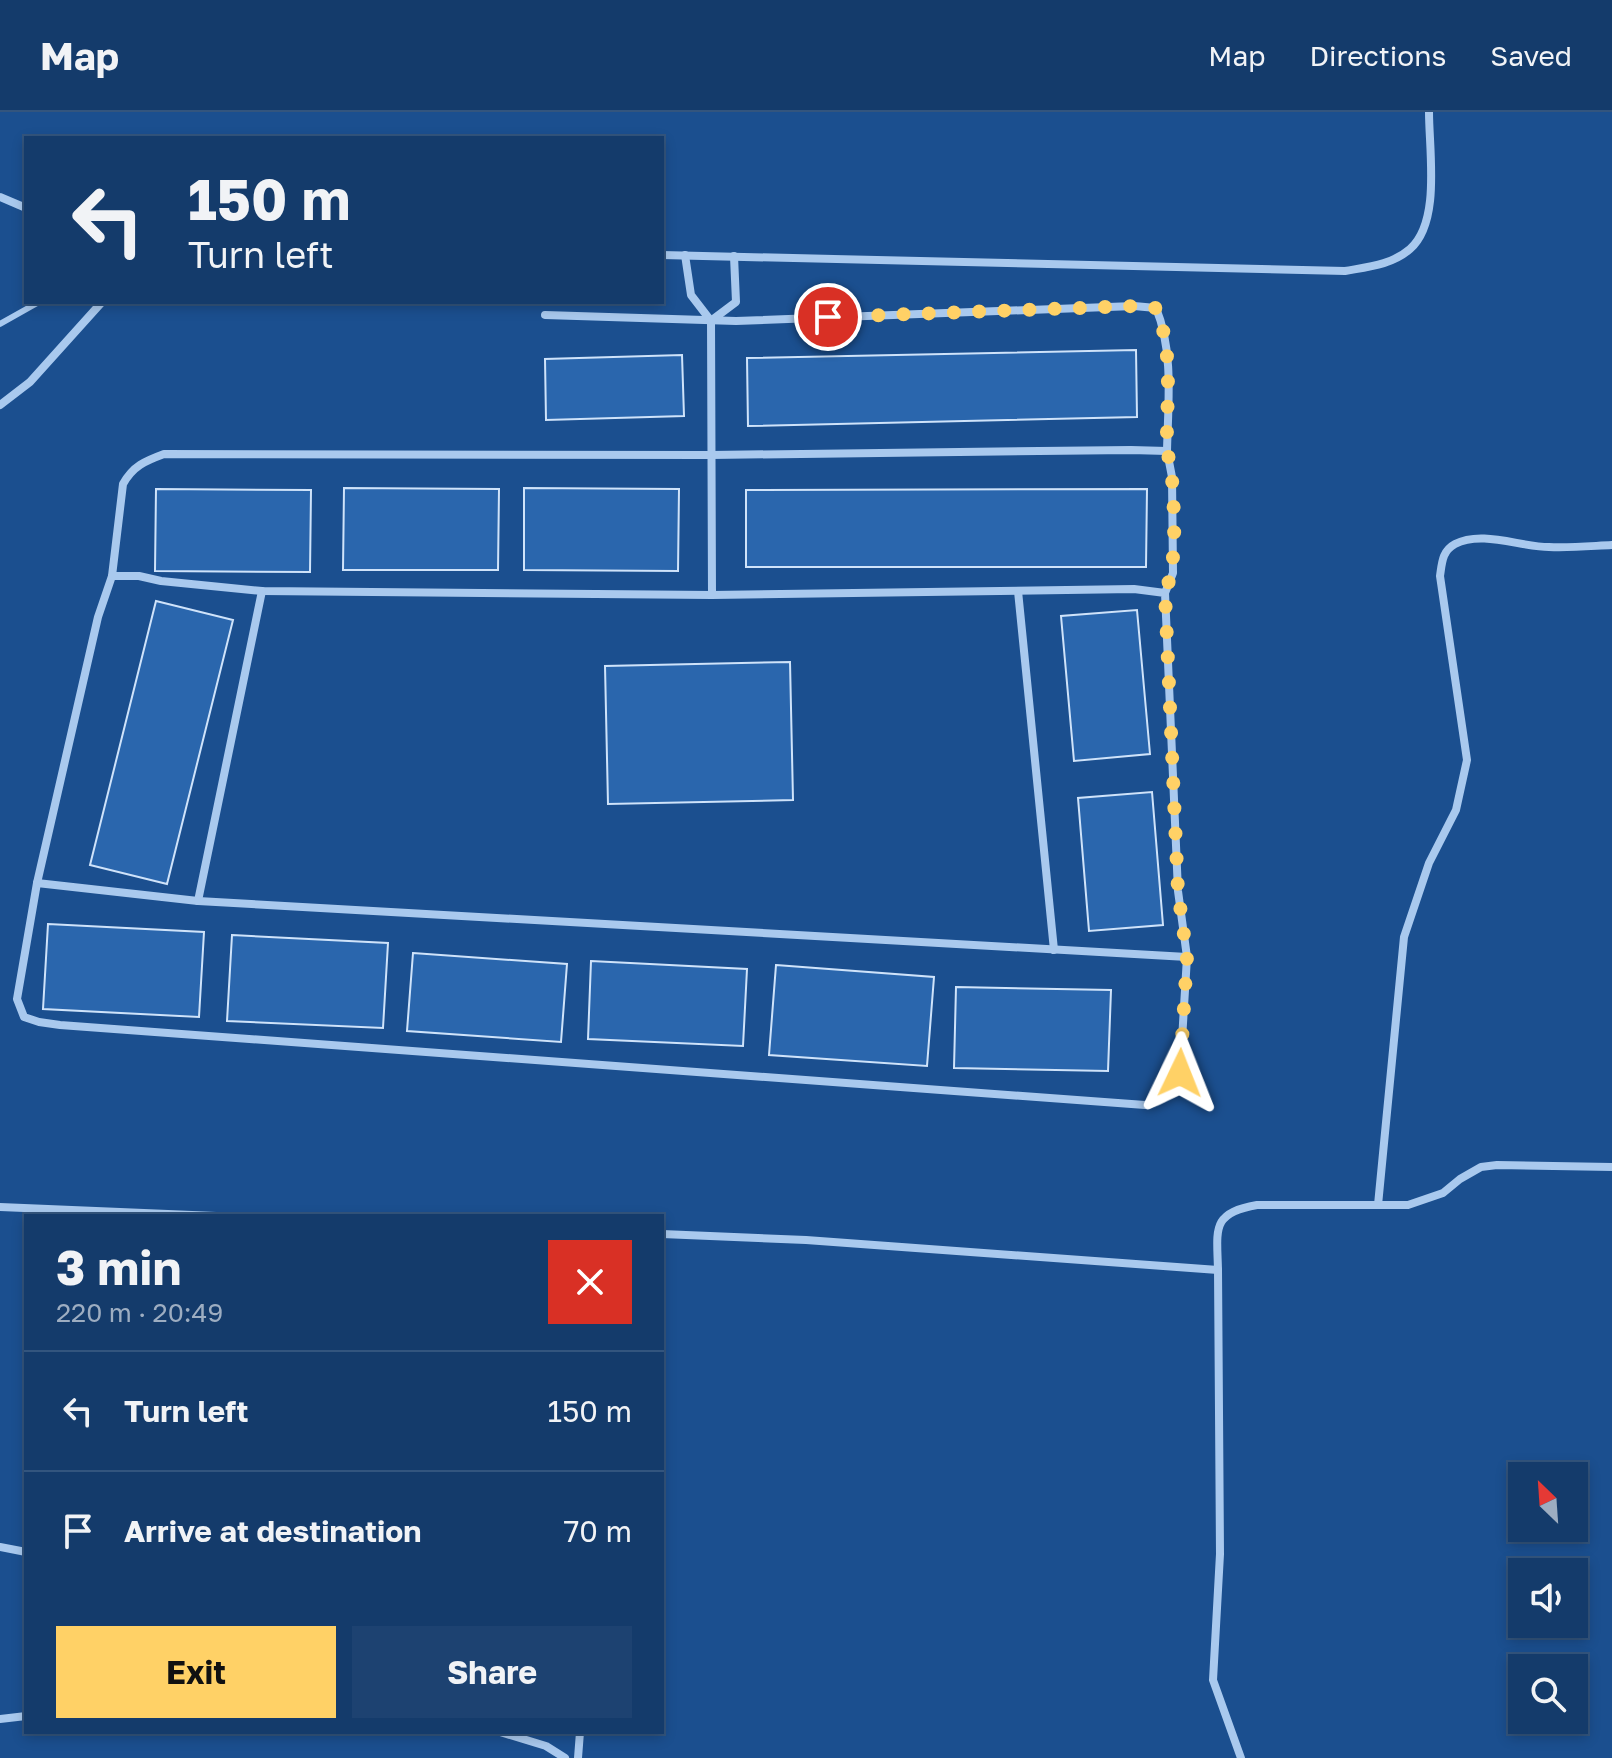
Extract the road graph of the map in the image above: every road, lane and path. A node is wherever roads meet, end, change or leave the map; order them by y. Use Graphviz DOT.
graph roads {
  1 [pos="1429,112"];
  2 [pos="0,197"];
  3 [pos="24,207"];
  4 [pos="664,255"];
  5 [pos="685,255"];
  6 [pos="734,256"];
  7 [pos="35,304"];
  8 [pos="100,304"];
  9 [pos="545,315"];
  10 [pos="711,321"];
  11 [pos="0,324"];
  12 [pos="0,405"];
  13 [pos="1167,451"];
  14 [pos="711,455"];
  15 [pos="1612,545"];
  16 [pos="112,576"];
  17 [pos="262,591"];
  18 [pos="1018,591"];
  19 [pos="1165,593"];
  20 [pos="712,595"];
  21 [pos="37,883"];
  22 [pos="198,901"];
  23 [pos="1054,950"];
  24 [pos="1187,957"];
  25 [pos="1612,1167"];
  26 [pos="1378,1205"];
  27 [pos="0,1207"];
  28 [pos="168,1214"];
  29 [pos="664,1234"];
  30 [pos="1218,1270"];
  31 [pos="0,1547"];
  32 [pos="24,1552"];
  33 [pos="24,1716"];
  34 [pos="0,1719"];
  35 [pos="507,1734"];
  36 [pos="580,1734"];
  37 [pos="565,1758"];
  38 [pos="578,1758"];
  39 [pos="1241,1758"];
  1 -- 6 [label="street"];
  2 -- 3 [label="street"];
  4 -- 5 [label="street"];
  5 -- 6 [label="street"];
  5 -- 10 [label="street"];
  6 -- 10 [label="street"];
  7 -- 11 [label="lane"];
  8 -- 12 [label="street"];
  9 -- 10 [label="street"];
  10 -- 13 [label="street"];
  10 -- 14 [label="street"];
  13 -- 14 [label="street"];
  13 -- 19 [label="street"];
  14 -- 16 [label="street"];
  14 -- 20 [label="street"];
  15 -- 26 [label="street"];
  16 -- 17 [label="street"];
  16 -- 21 [label="street"];
  17 -- 20 [label="street"];
  17 -- 22 [label="street"];
  18 -- 19 [label="street"];
  18 -- 20 [label="street"];
  18 -- 23 [label="street"];
  19 -- 24 [label="street"];
  21 -- 22 [label="street"];
  21 -- 24 [label="street"];
  22 -- 23 [label="street"];
  23 -- 24 [label="street"];
  25 -- 26 [label="street"];
  26 -- 30 [label="street"];
  27 -- 28 [label="street"];
  29 -- 30 [label="street"];
  30 -- 39 [label="street"];
  31 -- 32 [label="street"];
  33 -- 34 [label="street"];
  35 -- 37 [label="street"];
  36 -- 38 [label="street"];
}
